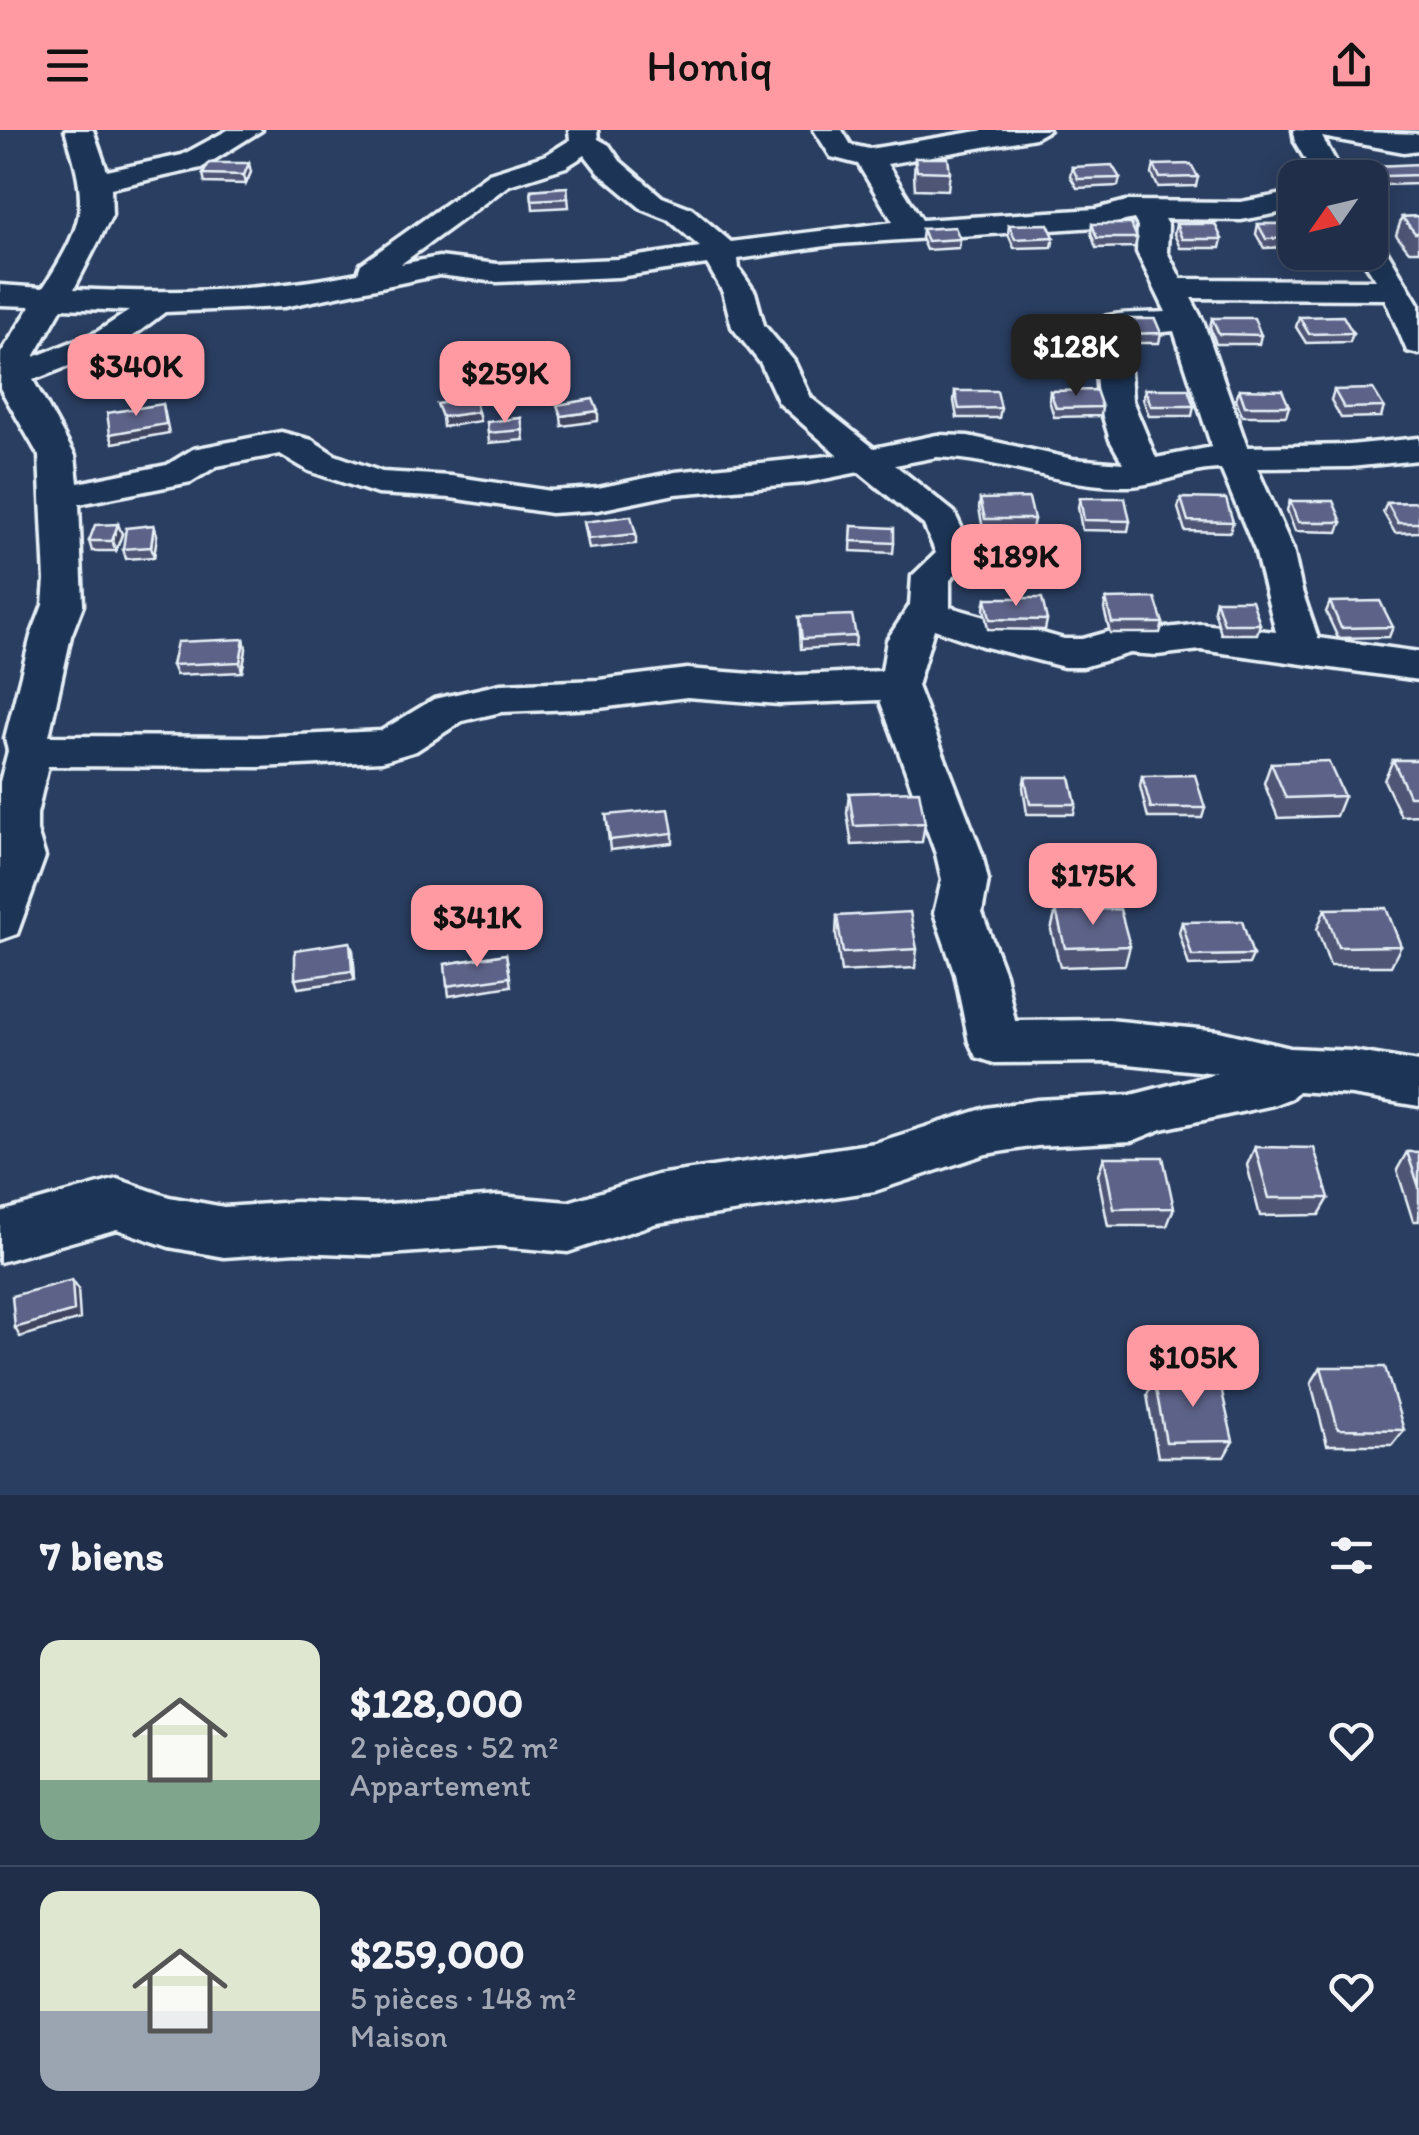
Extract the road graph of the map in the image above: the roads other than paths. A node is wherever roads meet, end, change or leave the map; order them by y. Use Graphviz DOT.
graph roads {
  1 [pos="78,130"];
  2 [pos="248,130"];
  3 [pos="828,130"];
  4 [pos="1035,130"];
  5 [pos="1307,130"];
  6 [pos="1326,130"];
  7 [pos="583,136"];
  8 [pos="1414,145"];
  9 [pos="868,158"];
  10 [pos="1320,160"];
  11 [pos="96,182"];
  12 [pos="1278,204"];
  13 [pos="1143,210"];
  14 [pos="912,229"];
  15 [pos="723,251"];
  16 [pos="358,280"];
  17 [pos="1403,288"];
  18 [pos="0,295"];
  19 [pos="50,298"];
  20 [pos="155,303"];
  21 [pos="1180,304"];
  22 [pos="1419,344"];
  23 [pos="7,377"];
  24 [pos="1419,449"];
  25 [pos="1234,458"];
  26 [pos="868,460"];
  27 [pos="1145,472"];
  28 [pos="62,497"];
  29 [pos="925,614"];
  30 [pos="1302,648"];
  31 [pos="1419,666"];
  32 [pos="896,685"];
  33 [pos="19,743"];
  34 [pos="0,922"];
  35 [pos="1286,1070"];
  36 [pos="1419,1084"];
  37 [pos="0,1237"];
  1 -- 11 [label="street"];
  2 -- 11 [label="street"];
  3 -- 9 [label="street"];
  4 -- 9 [label="street"];
  5 -- 10 [label="street"];
  6 -- 8 [label="street"];
  7 -- 15 [label="street"];
  7 -- 16 [label="street"];
  9 -- 14 [label="street"];
  11 -- 19 [label="street"];
  12 -- 13 [label="street"];
  13 -- 14 [label="street"];
  13 -- 21 [label="street"];
  14 -- 15 [label="street"];
  15 -- 16 [label="street"];
  15 -- 26 [label="street"];
  16 -- 20 [label="street"];
  17 -- 21 [label="street"];
  17 -- 22 [label="street"];
  18 -- 19 [label="street"];
  19 -- 20 [label="street"];
  19 -- 23 [label="street"];
  20 -- 23 [label="street"];
  21 -- 25 [label="street"];
  21 -- 27 [label="street"];
  23 -- 28 [label="street"];
  24 -- 25 [label="street"];
  25 -- 27 [label="street"];
  25 -- 30 [label="street"];
  26 -- 27 [label="street"];
  26 -- 28 [label="street"];
  26 -- 29 [label="street"];
  28 -- 33 [label="street"];
  29 -- 30 [label="street"];
  29 -- 32 [label="street"];
  30 -- 31 [label="street"];
  32 -- 33 [label="street"];
  32 -- 35 [label="street"];
  33 -- 34 [label="street"];
  35 -- 36 [label="street"];
  35 -- 37 [label="street"];
}
